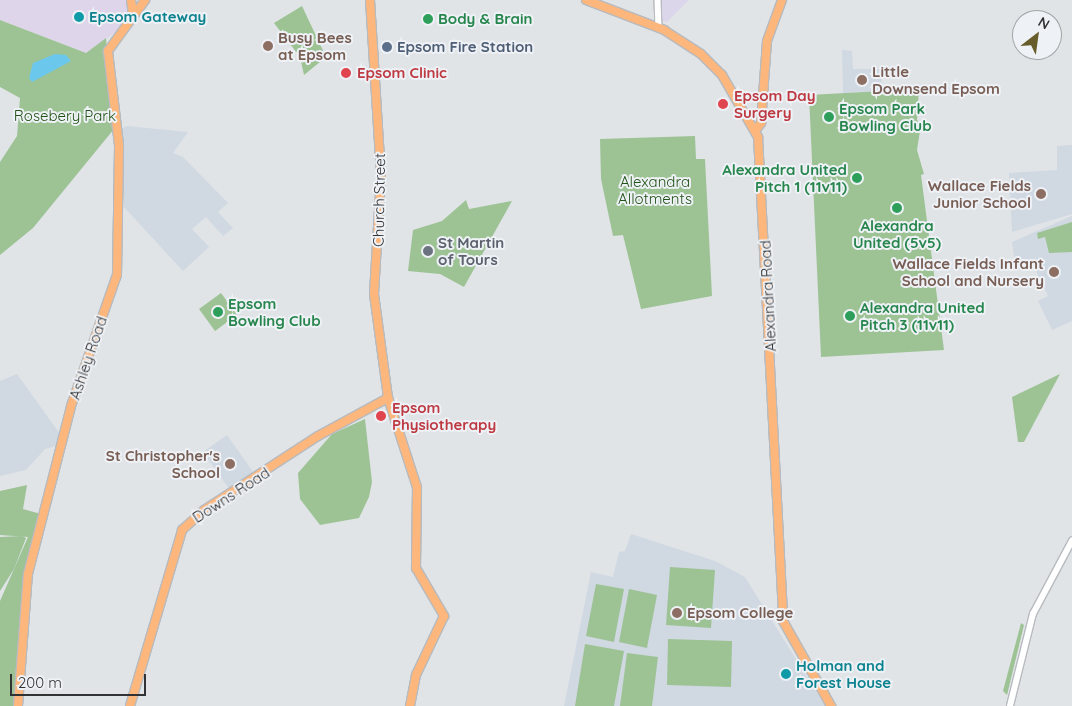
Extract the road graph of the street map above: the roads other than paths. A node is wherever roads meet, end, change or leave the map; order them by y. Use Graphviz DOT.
graph roads {
  1 [pos="131,0"];
  2 [pos="145,0"];
  3 [pos="370,0"];
  4 [pos="586,0"];
  5 [pos="658,0"];
  6 [pos="782,0"];
  7 [pos="133,14"];
  8 [pos="659,28"];
  9 [pos="756,130"];
  10 [pos="388,398"];
  11 [pos="1072,541"];
  12 [pos="18,706"];
  13 [pos="130,706"];
  14 [pos="410,706"];
  15 [pos="830,706"];
  16 [pos="1010,706"];
  1 -- 7 [label="main road"];
  2 -- 7 [label="main road, Ashley Road"];
  3 -- 10 [label="main road, Church Street"];
  4 -- 8 [label="main road, Alexandra Road"];
  5 -- 8 [label="street"];
  6 -- 9 [label="main road"];
  7 -- 12 [label="main road, Ashley Road"];
  8 -- 9 [label="main road, Alexandra Road"];
  9 -- 15 [label="main road, Alexandra Road"];
  10 -- 13 [label="main road, Downs Road"];
  10 -- 14 [label="main road, Church Street"];
  11 -- 16 [label="street"];
}
